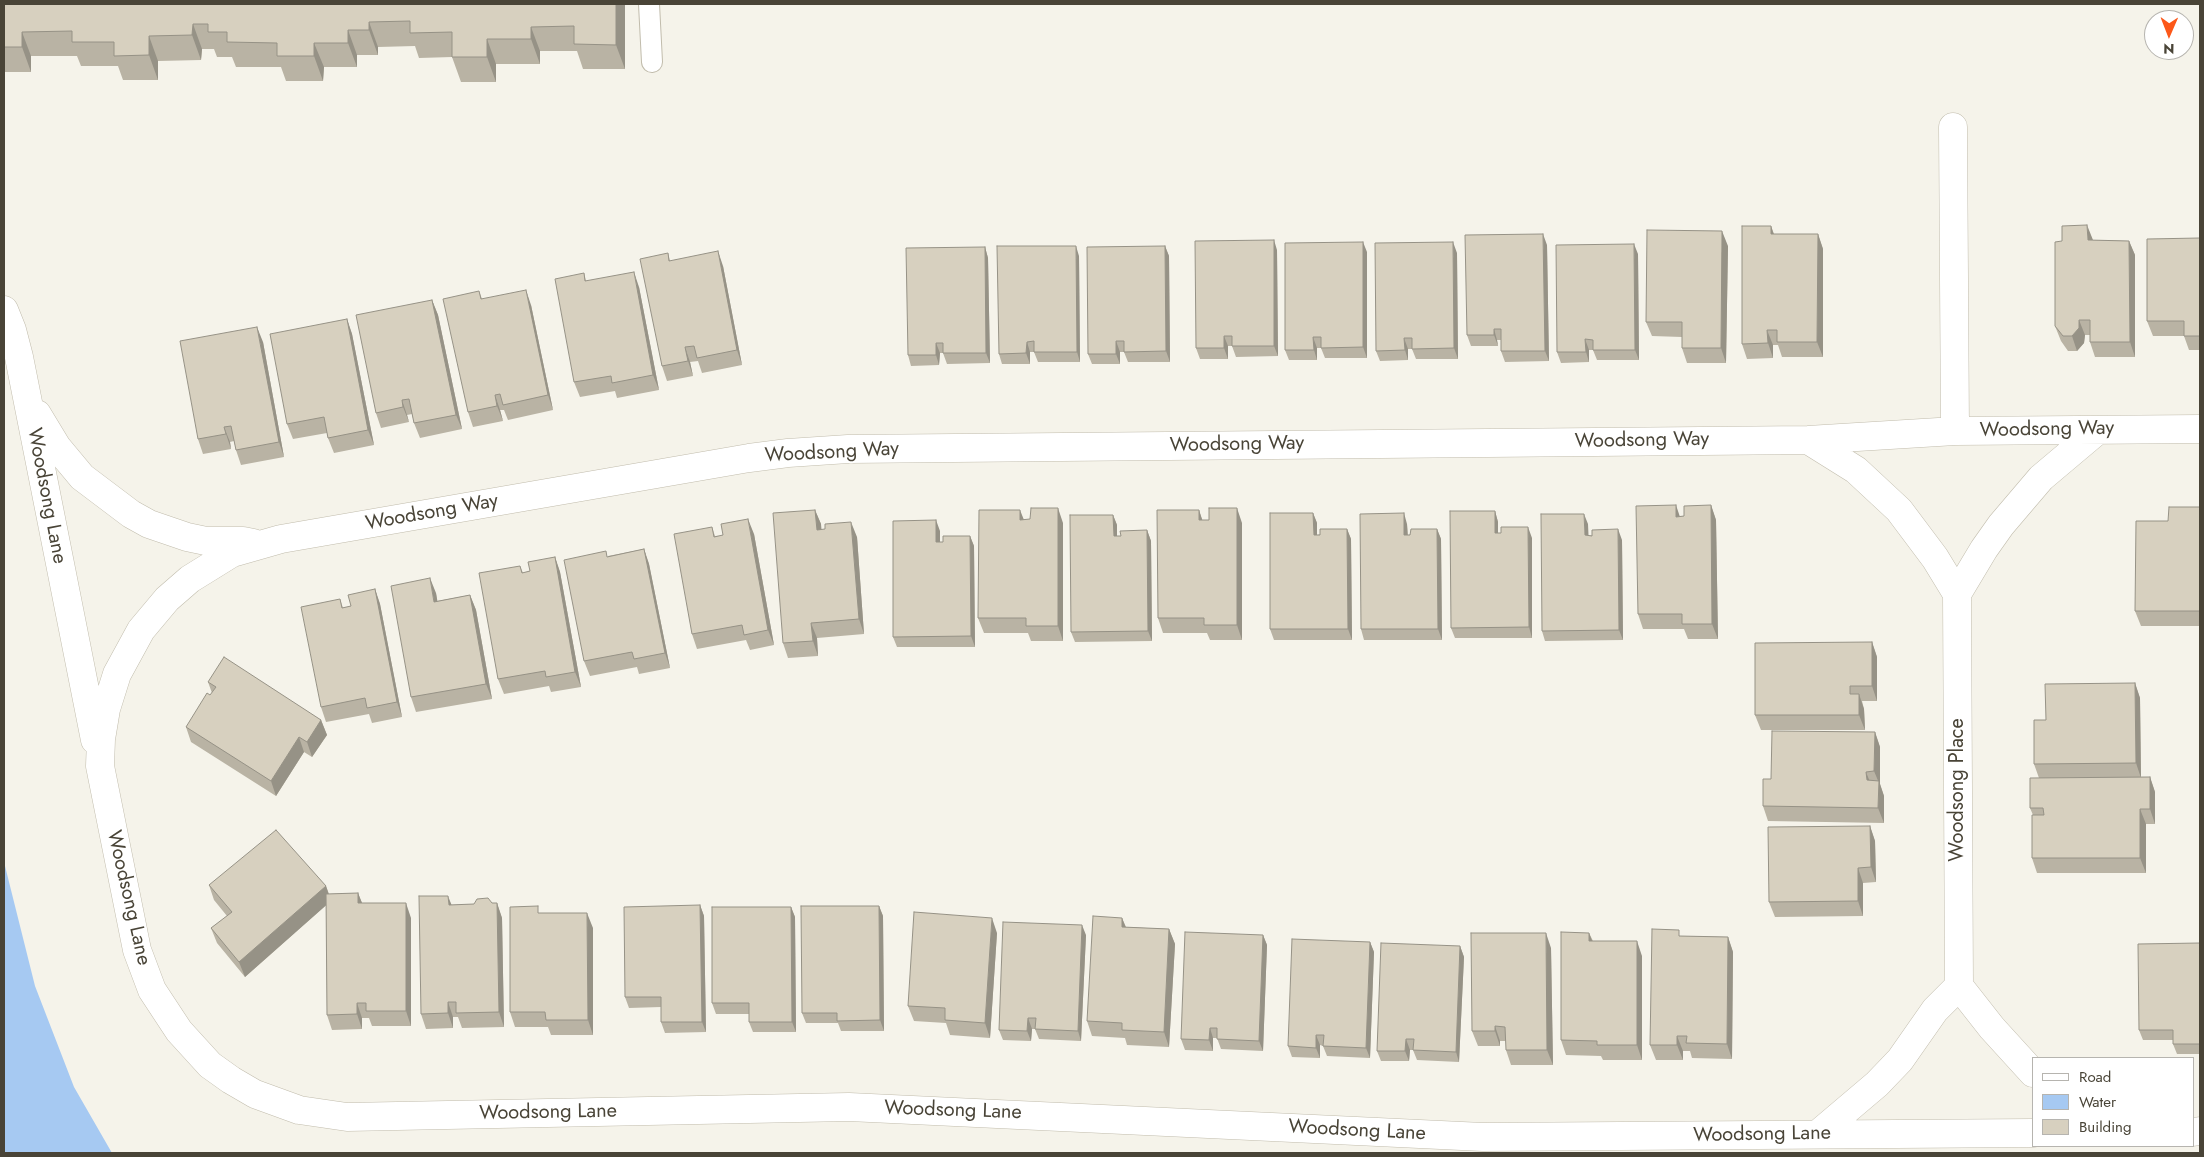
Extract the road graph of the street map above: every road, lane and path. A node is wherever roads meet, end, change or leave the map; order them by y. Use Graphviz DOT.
graph roads {
  1 [pos="650,4"];
  2 [pos="652,62"];
  3 [pos="1953,127"];
  4 [pos="4,310"];
  5 [pos="26,399"];
  6 [pos="2200,429"];
  7 [pos="2098,430"];
  8 [pos="1955,431"];
  9 [pos="1808,440"];
  10 [pos="270,542"];
  11 [pos="1957,594"];
  12 [pos="100,766"];
  13 [pos="1959,986"];
  14 [pos="2032,1073"];
  15 [pos="2032,1133"];
  16 [pos="1818,1134"];
  1 -- 2 [label="lane"];
  3 -- 8 [label="street"];
  4 -- 5 [label="street, Woodsong Lane"];
  5 -- 10 [label="street, Woodsong Way"];
  5 -- 12 [label="street, Woodsong Lane"];
  6 -- 7 [label="street, Woodsong Way"];
  7 -- 8 [label="street, Woodsong Way"];
  7 -- 11 [label="street"];
  8 -- 9 [label="street, Woodsong Way"];
  9 -- 10 [label="street, Woodsong Way"];
  9 -- 11 [label="street"];
  10 -- 12 [label="street, Woodsong Lane"];
  11 -- 13 [label="street, Woodsong Place"];
  12 -- 16 [label="street, Woodsong Lane"];
  13 -- 14 [label="street"];
  13 -- 16 [label="street"];
  15 -- 16 [label="street, Woodsong Lane"];
}
